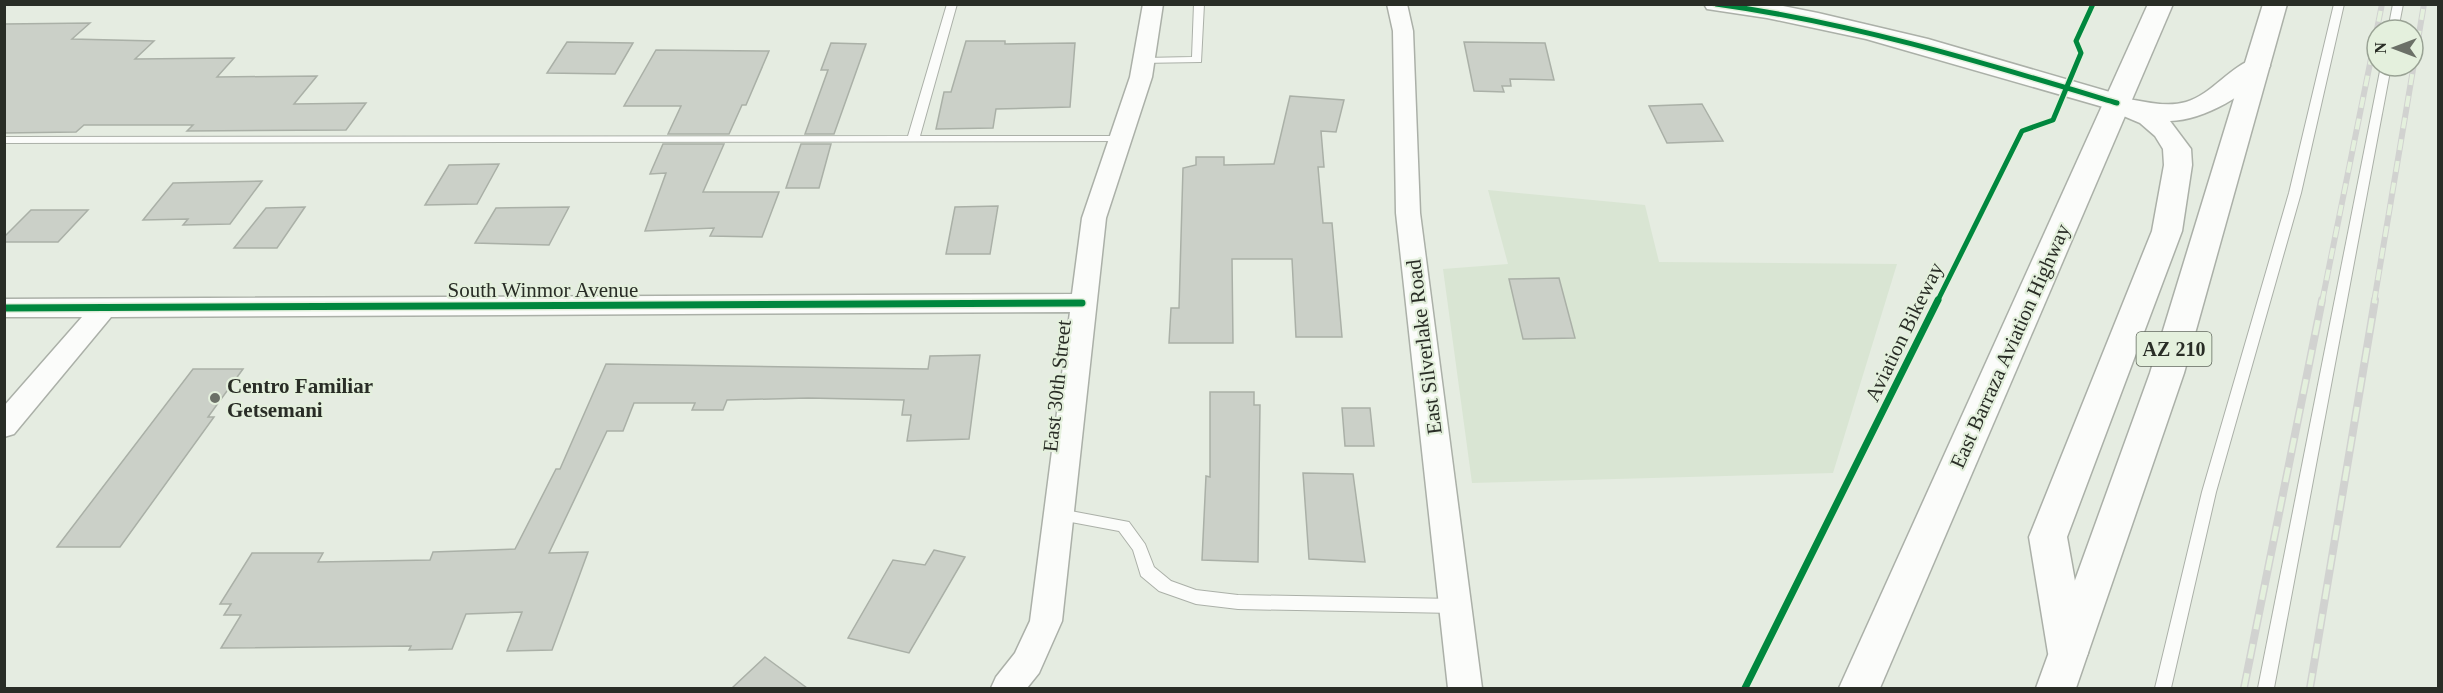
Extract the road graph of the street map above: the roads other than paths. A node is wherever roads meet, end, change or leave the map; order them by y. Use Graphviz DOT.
graph roads {
  1 [pos="952,4"];
  2 [pos="1153,4"];
  3 [pos="1199,4"];
  4 [pos="1397,4"];
  5 [pos="1716,4"];
  6 [pos="2161,4"];
  7 [pos="2275,4"];
  8 [pos="2339,4"];
  9 [pos="1756,8"];
  10 [pos="1144,61"];
  11 [pos="2257,66"];
  12 [pos="2384,78"];
  13 [pos="2117,103"];
  14 [pos="913,139"];
  15 [pos="1121,139"];
  16 [pos="4,140"];
  17 [pos="1083,303"];
  18 [pos="4,308"];
  19 [pos="103,309"];
  20 [pos="4,426"];
  21 [pos="1060,515"];
  22 [pos="1455,606"];
  23 [pos="2068,653"];
  24 [pos="1008,688"];
  25 [pos="1465,688"];
  26 [pos="1859,688"];
  27 [pos="2055,688"];
  28 [pos="2163,688"];
  29 [pos="2266,688"];
  1 -- 14 [label="lane"];
  2 -- 10 [label="street, East 30th Street"];
  3 -- 10 [label="lane"];
  4 -- 22 [label="street, East Silverlake Road"];
  5 -- 9 [label="main road"];
  6 -- 13 [label="main road, East Barraza Aviation Highway"];
  7 -- 11 [label="main road, AZ 210"];
  8 -- 28 [label="lane"];
  9 -- 13 [label="main road"];
  10 -- 15 [label="street, East 30th Street"];
  11 -- 13 [label="main road"];
  11 -- 23 [label="main road, AZ 210"];
  12 -- 29 [label="lane"];
  13 -- 23 [label="main road"];
  13 -- 26 [label="main road, East Barraza Aviation Highway"];
  14 -- 15 [label="lane"];
  14 -- 16 [label="lane"];
  15 -- 17 [label="street, East 30th Street"];
  17 -- 19 [label="street, South Winmor Avenue"];
  17 -- 21 [label="street, East 30th Street"];
  18 -- 19 [label="street, South Winmor Avenue"];
  19 -- 20 [label="street"];
  21 -- 22 [label="lane"];
  21 -- 24 [label="street, East 30th Street"];
  22 -- 25 [label="street, East Silverlake Road"];
  23 -- 27 [label="main road, AZ 210"];
}
